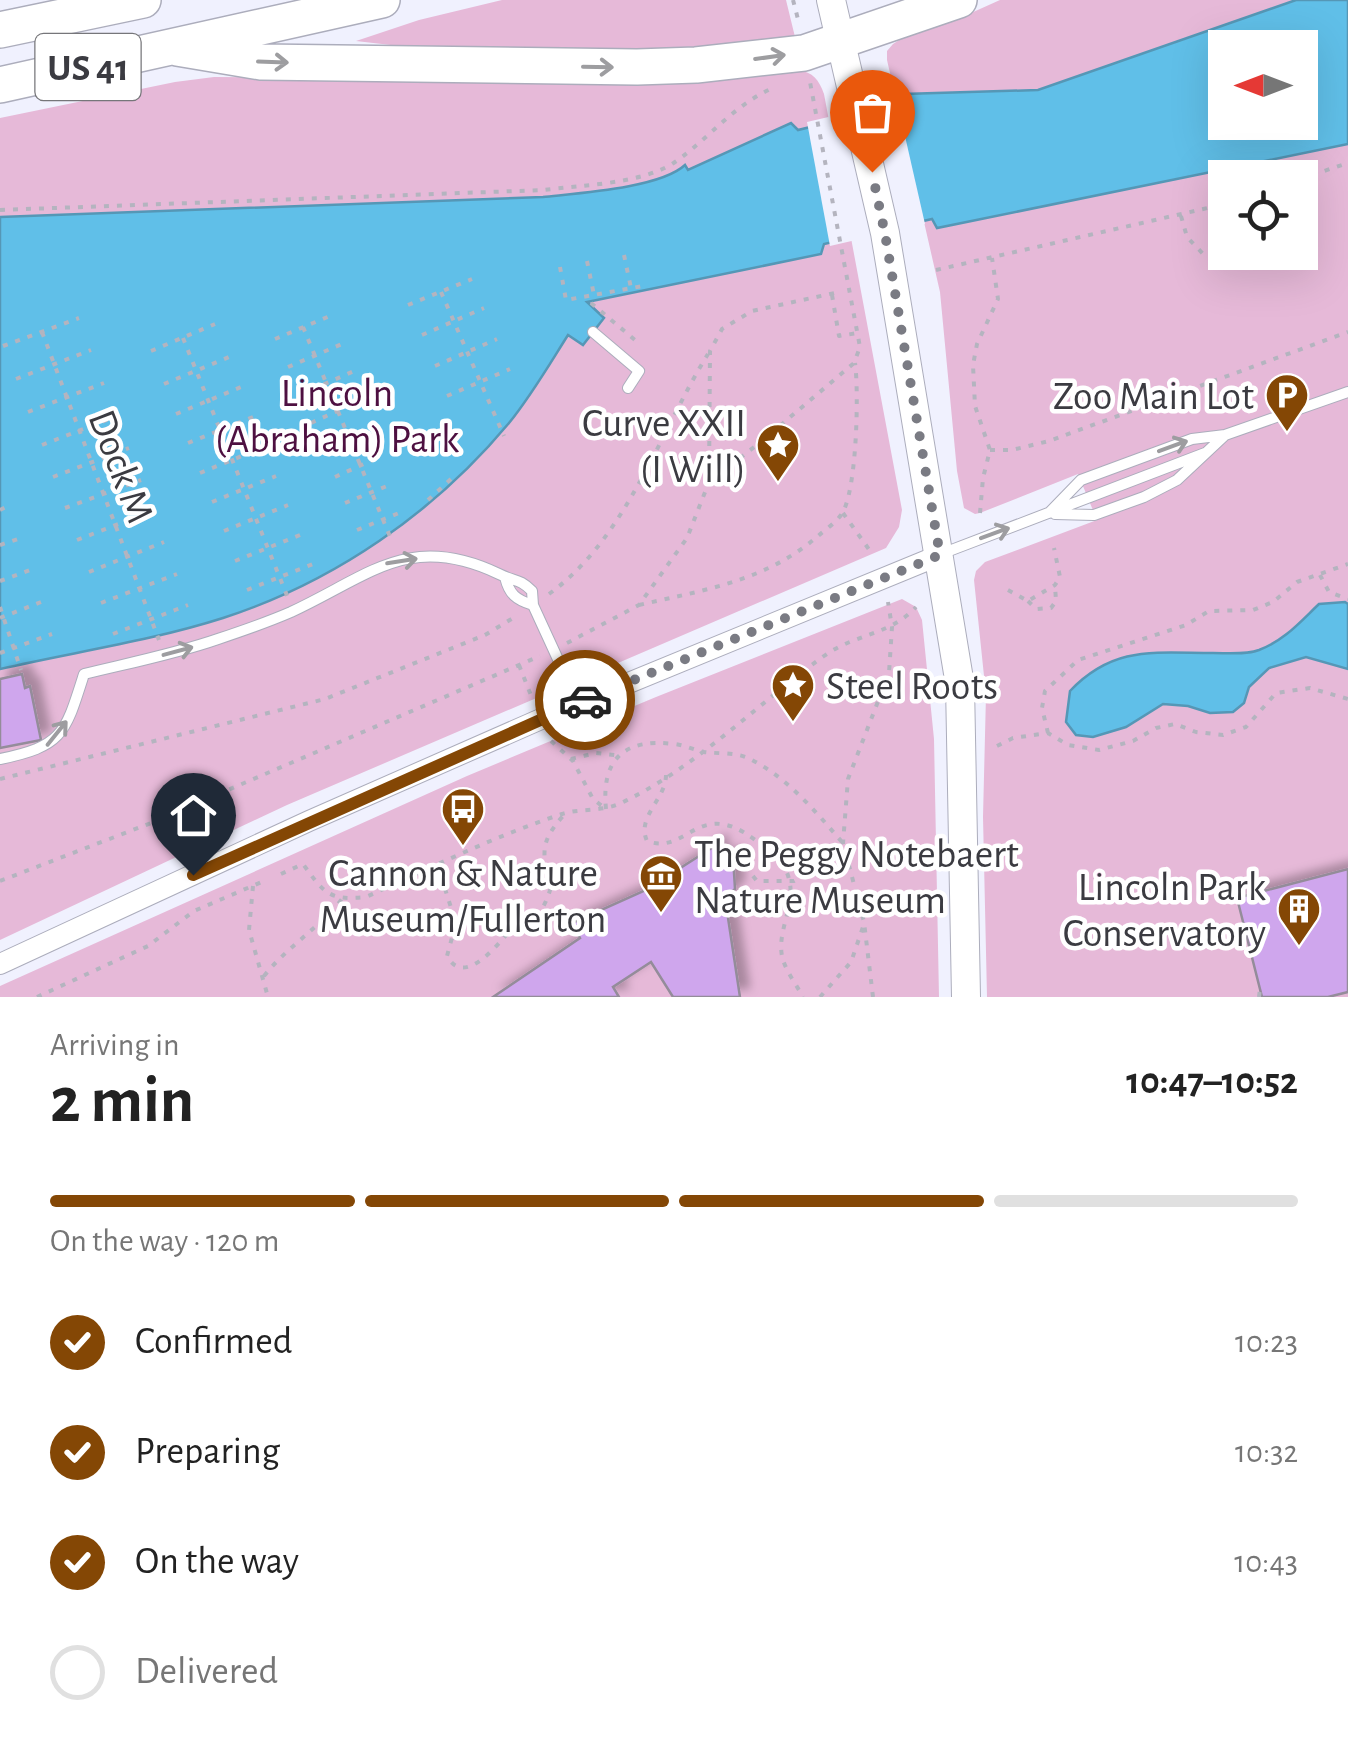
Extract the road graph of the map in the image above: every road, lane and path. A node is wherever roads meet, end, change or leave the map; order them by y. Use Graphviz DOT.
graph roads {
  1 [pos="142,0"];
  2 [pos="382,0"];
  3 [pos="793,0"];
  4 [pos="831,0"];
  5 [pos="959,0"];
  6 [pos="96,6"];
  7 [pos="0,30"];
  8 [pos="802,35"];
  9 [pos="841,41"];
  10 [pos="177,48"];
  11 [pos="808,74"];
  12 [pos="781,84"];
  13 [pos="0,86"];
  14 [pos="1348,164"];
  15 [pos="1318,173"];
  16 [pos="1208,209"];
  17 [pos="0,210"];
  18 [pos="1181,216"];
  19 [pos="624,255"];
  20 [pos="1206,257"];
  21 [pos="992,258"];
  22 [pos="587,261"];
  23 [pos="560,267"];
  24 [pos="936,270"];
  25 [pos="472,279"];
  26 [pos="643,286"];
  27 [pos="631,288"];
  28 [pos="440,292"];
  29 [pos="839,292"];
  30 [pos="832,294"];
  31 [pos="594,295"];
  32 [pos="591,304"];
  33 [pos="408,305"];
  34 [pos="484,308"];
  35 [pos="330,316"];
  36 [pos="79,318"];
  37 [pos="453,321"];
  38 [pos="216,324"];
  39 [pos="303,327"];
  40 [pos="42,332"];
  41 [pos="593,332"];
  42 [pos="1348,332"];
  43 [pos="858,333"];
  44 [pos="422,335"];
  45 [pos="183,338"];
  46 [pos="275,339"];
  47 [pos="497,339"];
  48 [pos="635,340"];
  49 [pos="342,344"];
  50 [pos="4,346"];
  51 [pos="92,350"];
  52 [pos="151,351"];
  53 [pos="710,351"];
  54 [pos="466,352"];
  55 [pos="315,356"];
  56 [pos="228,357"];
  57 [pos="854,362"];
  58 [pos="54,364"];
  59 [pos="435,366"];
  60 [pos="288,368"];
  61 [pos="510,369"];
  62 [pos="196,370"];
  63 [pos="354,372"];
  64 [pos="16,379"];
  65 [pos="479,382"];
  66 [pos="104,383"];
  67 [pos="164,384"];
  68 [pos="326,384"];
  69 [pos="241,387"];
  70 [pos="628,388"];
  71 [pos="1348,392"];
  72 [pos="300,395"];
  73 [pos="448,396"];
  74 [pos="67,398"];
  75 [pos="366,398"];
  76 [pos="208,401"];
  77 [pos="338,410"];
  78 [pos="28,412"];
  79 [pos="176,414"];
  80 [pos="117,416"];
  81 [pos="253,417"];
  82 [pos="311,423"];
  83 [pos="378,426"];
  84 [pos="79,430"];
  85 [pos="220,430"];
  86 [pos="502,434"];
  87 [pos="1225,435"];
  88 [pos="350,438"];
  89 [pos="188,444"];
  90 [pos="42,446"];
  91 [pos="264,447"];
  92 [pos="129,448"];
  93 [pos="322,450"];
  94 [pos="990,450"];
  95 [pos="1205,453"];
  96 [pos="377,458"];
  97 [pos="232,460"];
  98 [pos="92,462"];
  99 [pos="362,465"];
  100 [pos="200,473"];
  101 [pos="276,476"];
  102 [pos="54,477"];
  103 [pos="334,477"];
  104 [pos="451,479"];
  105 [pos="140,480"];
  106 [pos="709,482"];
  107 [pos="387,486"];
  108 [pos="244,489"];
  109 [pos="372,492"];
  110 [pos="103,494"];
  111 [pos="428,500"];
  112 [pos="212,502"];
  113 [pos="345,503"];
  114 [pos="288,505"];
  115 [pos="65,508"];
  116 [pos="152,511"];
  117 [pos="399,513"];
  118 [pos="843,513"];
  119 [pos="980,513"];
  120 [pos="1049,513"];
  121 [pos="256,518"];
  122 [pos="384,519"];
  123 [pos="115,526"];
  124 [pos="357,530"];
  125 [pos="224,532"];
  126 [pos="300,534"];
  127 [pos="390,536"];
  128 [pos="18,538"];
  129 [pos="77,540"];
  130 [pos="164,542"];
  131 [pos="0,545"];
  132 [pos="268,548"];
  133 [pos="1054,548"];
  134 [pos="873,555"];
  135 [pos="940,555"];
  136 [pos="127,557"];
  137 [pos="235,561"];
  138 [pos="313,564"];
  139 [pos="1348,564"];
  140 [pos="30,570"];
  141 [pos="89,572"];
  142 [pos="178,574"];
  143 [pos="1320,575"];
  144 [pos="280,577"];
  145 [pos="0,581"];
  146 [pos="1054,585"];
  147 [pos="139,588"];
  148 [pos="247,590"];
  149 [pos="1008,590"];
  150 [pos="286,594"];
  151 [pos="545,597"];
  152 [pos="1348,599"];
  153 [pos="1028,600"];
  154 [pos="41,602"];
  155 [pos="888,602"];
  156 [pos="101,603"];
  157 [pos="640,604"];
  158 [pos="188,606"];
  159 [pos="0,607"];
  160 [pos="916,607"];
  161 [pos="528,609"];
  162 [pos="2,617"];
  163 [pos="150,620"];
  164 [pos="892,627"];
  165 [pos="52,634"];
  166 [pos="113,634"];
  167 [pos="158,634"];
  168 [pos="566,643"];
  169 [pos="15,647"];
  170 [pos="0,653"];
  171 [pos="544,654"];
  172 [pos="519,665"];
  173 [pos="20,667"];
  174 [pos="1348,698"];
  175 [pos="533,699"];
  176 [pos="578,703"];
  177 [pos="1048,733"];
  178 [pos="551,741"];
  179 [pos="997,746"];
  180 [pos="702,752"];
  181 [pos="618,756"];
  182 [pos="0,759"];
  183 [pos="571,760"];
  184 [pos="666,775"];
  185 [pos="0,779"];
  186 [pos="606,809"];
  187 [pos="566,812"];
  188 [pos="843,844"];
  189 [pos="437,864"];
  190 [pos="850,868"];
  191 [pos="281,874"];
  192 [pos="753,876"];
  193 [pos="0,881"];
  194 [pos="264,881"];
  195 [pos="790,881"];
  196 [pos="253,886"];
  197 [pos="342,899"];
  198 [pos="864,922"];
  199 [pos="0,964"];
  200 [pos="263,977"];
  201 [pos="1260,988"];
  202 [pos="37,997"];
  203 [pos="268,997"];
  204 [pos="803,997"];
  205 [pos="820,997"];
  206 [pos="873,997"];
  207 [pos="966,997"];
  208 [pos="1259,997"];
  1 -- 6 [label="highway, US 41"];
  2 -- 10 [label="highway, US 41"];
  3 -- 8 [label="path"];
  4 -- 9 [label="main road"];
  5 -- 9 [label="highway"];
  6 -- 7 [label="highway, US 41"];
  10 -- 9 [label="highway, one-way"];
  9 -- 135 [label="main road"];
  10 -- 13 [label="highway, US 41"];
  11 -- 43 [label="path"];
  12 -- 17 [label="path"];
  14 -- 15 [label="path"];
  16 -- 18 [label="path"];
  18 -- 20 [label="path"];
  18 -- 21 [label="path"];
  19 -- 27 [label="path"];
  21 -- 24 [label="path"];
  21 -- 94 [label="path"];
  22 -- 31 [label="path"];
  23 -- 31 [label="path"];
  25 -- 28 [label="path"];
  26 -- 27 [label="path"];
  27 -- 31 [label="path"];
  28 -- 33 [label="path"];
  28 -- 37 [label="path"];
  29 -- 30 [label="path"];
  30 -- 43 [label="path"];
  30 -- 53 [label="path"];
  32 -- 48 [label="path"];
  34 -- 37 [label="path"];
  35 -- 39 [label="path"];
  36 -- 40 [label="path"];
  37 -- 44 [label="path"];
  37 -- 54 [label="path"];
  38 -- 45 [label="path"];
  39 -- 46 [label="path"];
  39 -- 55 [label="path"];
  40 -- 50 [label="path"];
  40 -- 58 [label="path, Dock M"];
  41 -- 70 [label="lane"];
  42 -- 94 [label="path"];
  43 -- 57 [label="path"];
  45 -- 52 [label="path"];
  45 -- 62 [label="path"];
  47 -- 54 [label="path"];
  49 -- 55 [label="path"];
  51 -- 58 [label="path"];
  53 -- 106 [label="path"];
  53 -- 151 [label="path"];
  54 -- 59 [label="path"];
  54 -- 65 [label="path"];
  55 -- 60 [label="path"];
  55 -- 68 [label="path"];
  56 -- 62 [label="path"];
  57 -- 106 [label="path"];
  57 -- 118 [label="path"];
  58 -- 64 [label="path"];
  58 -- 74 [label="path, Dock M"];
  61 -- 65 [label="path"];
  62 -- 67 [label="path"];
  62 -- 76 [label="path"];
  63 -- 68 [label="path"];
  65 -- 73 [label="path"];
  65 -- 86 [label="path"];
  66 -- 74 [label="path"];
  68 -- 72 [label="path"];
  68 -- 77 [label="path"];
  69 -- 76 [label="path"];
  71 -- 87 [label="lane"];
  74 -- 78 [label="path"];
  74 -- 84 [label="path, Dock M"];
  75 -- 77 [label="path"];
  76 -- 79 [label="path"];
  76 -- 85 [label="path"];
  77 -- 82 [label="path"];
  77 -- 88 [label="path"];
  80 -- 84 [label="path"];
  81 -- 85 [label="path"];
  83 -- 88 [label="path"];
  84 -- 90 [label="path"];
  84 -- 98 [label="path, Dock M"];
  85 -- 89 [label="path"];
  85 -- 97 [label="path"];
  87 -- 95 [label="lane"];
  120 -- 87 [label="lane, one-way"];
  88 -- 93 [label="path"];
  88 -- 99 [label="path"];
  91 -- 97 [label="path"];
  92 -- 98 [label="path"];
  94 -- 119 [label="path"];
  95 -- 120 [label="lane"];
  95 -- 120 [label="lane"];
  96 -- 99 [label="path"];
  97 -- 100 [label="path"];
  97 -- 108 [label="path"];
  98 -- 102 [label="path"];
  98 -- 110 [label="path, Dock M"];
  99 -- 103 [label="path"];
  99 -- 109 [label="path"];
  101 -- 108 [label="path"];
  104 -- 111 [label="path"];
  105 -- 110 [label="path"];
  106 -- 157 [label="path"];
  107 -- 109 [label="path"];
  108 -- 112 [label="path"];
  108 -- 121 [label="path"];
  109 -- 113 [label="path"];
  109 -- 122 [label="path"];
  110 -- 115 [label="path"];
  110 -- 123 [label="path, Dock M"];
  114 -- 121 [label="path"];
  116 -- 123 [label="path"];
  117 -- 122 [label="path"];
  118 -- 134 [label="path"];
  118 -- 157 [label="path"];
  135 -- 120 [label="lane, one-way"];
  121 -- 125 [label="path"];
  121 -- 132 [label="path"];
  122 -- 124 [label="path"];
  122 -- 127 [label="path"];
  123 -- 129 [label="path"];
  123 -- 136 [label="path, Dock M"];
  126 -- 132 [label="path"];
  128 -- 131 [label="path"];
  130 -- 136 [label="path"];
  132 -- 137 [label="path"];
  132 -- 144 [label="path"];
  133 -- 146 [label="path"];
  135 -- 176 [label="street"];
  135 -- 207 [label="main road"];
  136 -- 141 [label="path"];
  136 -- 147 [label="path, Dock M"];
  138 -- 144 [label="path"];
  139 -- 143 [label="path"];
  140 -- 145 [label="path"];
  142 -- 147 [label="path"];
  143 -- 152 [label="path"];
  143 -- 177 [label="path"];
  144 -- 148 [label="path"];
  144 -- 150 [label="path"];
  146 -- 153 [label="path"];
  146 -- 153 [label="path"];
  147 -- 156 [label="path"];
  147 -- 163 [label="path, Dock M"];
  149 -- 153 [label="path"];
  154 -- 162 [label="path"];
  155 -- 164 [label="path"];
  157 -- 168 [label="path"];
  158 -- 163 [label="path"];
  159 -- 162 [label="path"];
  160 -- 164 [label="path"];
  161 -- 176 [label="lane"];
  182 -- 161 [label="lane, one-way"];
  161 -- 185 [label="path"];
  162 -- 169 [label="path"];
  163 -- 166 [label="path"];
  163 -- 167 [label="path, Dock M"];
  164 -- 180 [label="path"];
  164 -- 188 [label="path"];
  165 -- 169 [label="path"];
  169 -- 170 [label="path"];
  169 -- 173 [label="path"];
  171 -- 172 [label="path"];
  172 -- 175 [label="path"];
  172 -- 193 [label="path"];
  174 -- 177 [label="path"];
  176 -- 199 [label="street"];
  177 -- 179 [label="path"];
  178 -- 183 [label="path"];
  180 -- 181 [label="path"];
  180 -- 184 [label="path"];
  180 -- 188 [label="path"];
  181 -- 183 [label="path"];
  181 -- 186 [label="path"];
  183 -- 186 [label="path"];
  184 -- 186 [label="path"];
  184 -- 195 [label="path"];
  186 -- 187 [label="path"];
  187 -- 189 [label="path"];
  187 -- 189 [label="path"];
  188 -- 190 [label="path"];
  189 -- 197 [label="path"];
  190 -- 195 [label="path"];
  190 -- 198 [label="path"];
  191 -- 197 [label="path"];
  192 -- 195 [label="path"];
  194 -- 196 [label="path"];
  195 -- 204 [label="path"];
  196 -- 200 [label="path"];
  196 -- 202 [label="path"];
  197 -- 200 [label="path"];
  198 -- 205 [label="path"];
  198 -- 206 [label="path"];
  200 -- 203 [label="path"];
  201 -- 208 [label="path"];
}
